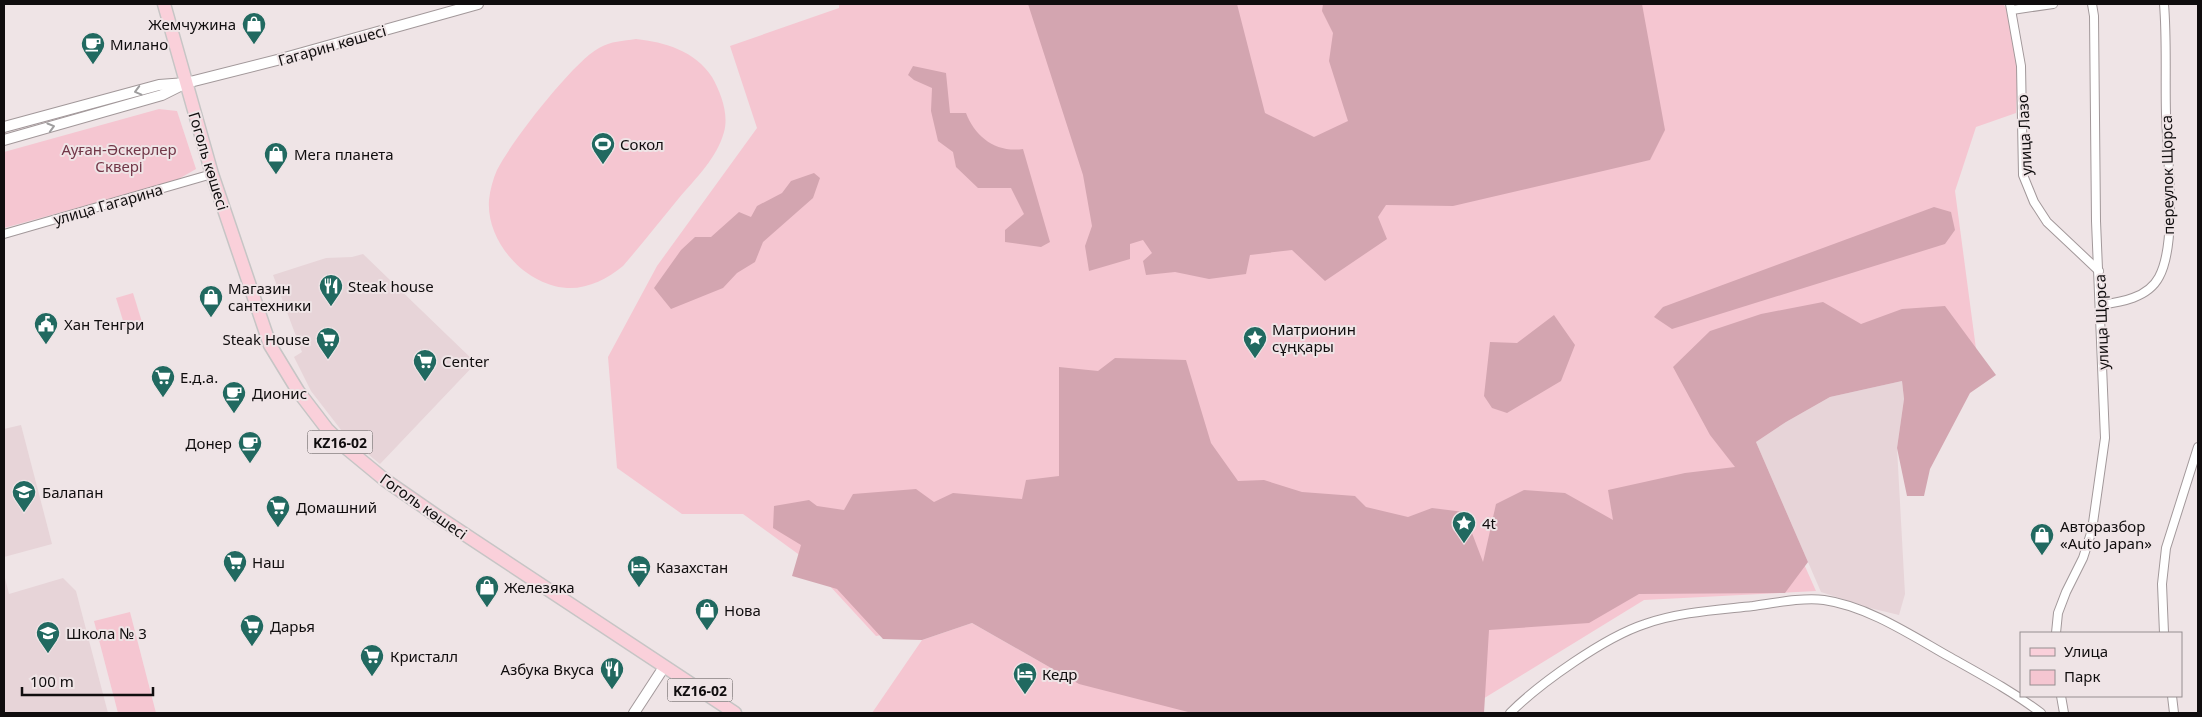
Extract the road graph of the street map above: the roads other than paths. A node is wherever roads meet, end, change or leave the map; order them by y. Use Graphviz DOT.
graph roads {
  1 [pos="164,4"];
  2 [pos="478,4"];
  3 [pos="2053,4"];
  4 [pos="2092,4"];
  5 [pos="2164,4"];
  6 [pos="2011,7"];
  7 [pos="186,83"];
  8 [pos="4,128"];
  9 [pos="4,140"];
  10 [pos="212,174"];
  11 [pos="4,234"];
  12 [pos="2098,271"];
  13 [pos="2100,305"];
  14 [pos="2198,447"];
  15 [pos="2056,632"];
  16 [pos="2164,632"];
  17 [pos="664,667"];
  18 [pos="2061,697"];
  19 [pos="2172,697"];
  20 [pos="2173,711"];
  21 [pos="634,713"];
  22 [pos="736,713"];
  23 [pos="1510,713"];
  24 [pos="2041,713"];
  25 [pos="2064,713"];
  1 -- 7 [label="main road, Гоголь көшесі"];
  2 -- 7 [label="street, Гагарин көшесі"];
  3 -- 6 [label="street"];
  4 -- 12 [label="street, улица Щорса"];
  5 -- 13 [label="street, переулок Щорса"];
  6 -- 12 [label="street, улица Лазо"];
  7 -- 8 [label="street, Гагарин көшесі, one-way"];
  9 -- 7 [label="street, Гагарин көшесі, one-way"];
  7 -- 10 [label="main road, Гоголь көшесі / KZ16-02"];
  10 -- 11 [label="street, улица Гагарина"];
  10 -- 17 [label="main road, Гоголь көшесі / KZ16-02"];
  12 -- 13 [label="street, улица Щорса"];
  13 -- 15 [label="street, улица Щорса"];
  14 -- 16 [label="street"];
  17 -- 21 [label="street"];
  17 -- 22 [label="main road, Гоголь көшесі / KZ16-02"];
  18 -- 25 [label="street"];
  19 -- 20 [label="street"];
  23 -- 24 [label="street"];
}
